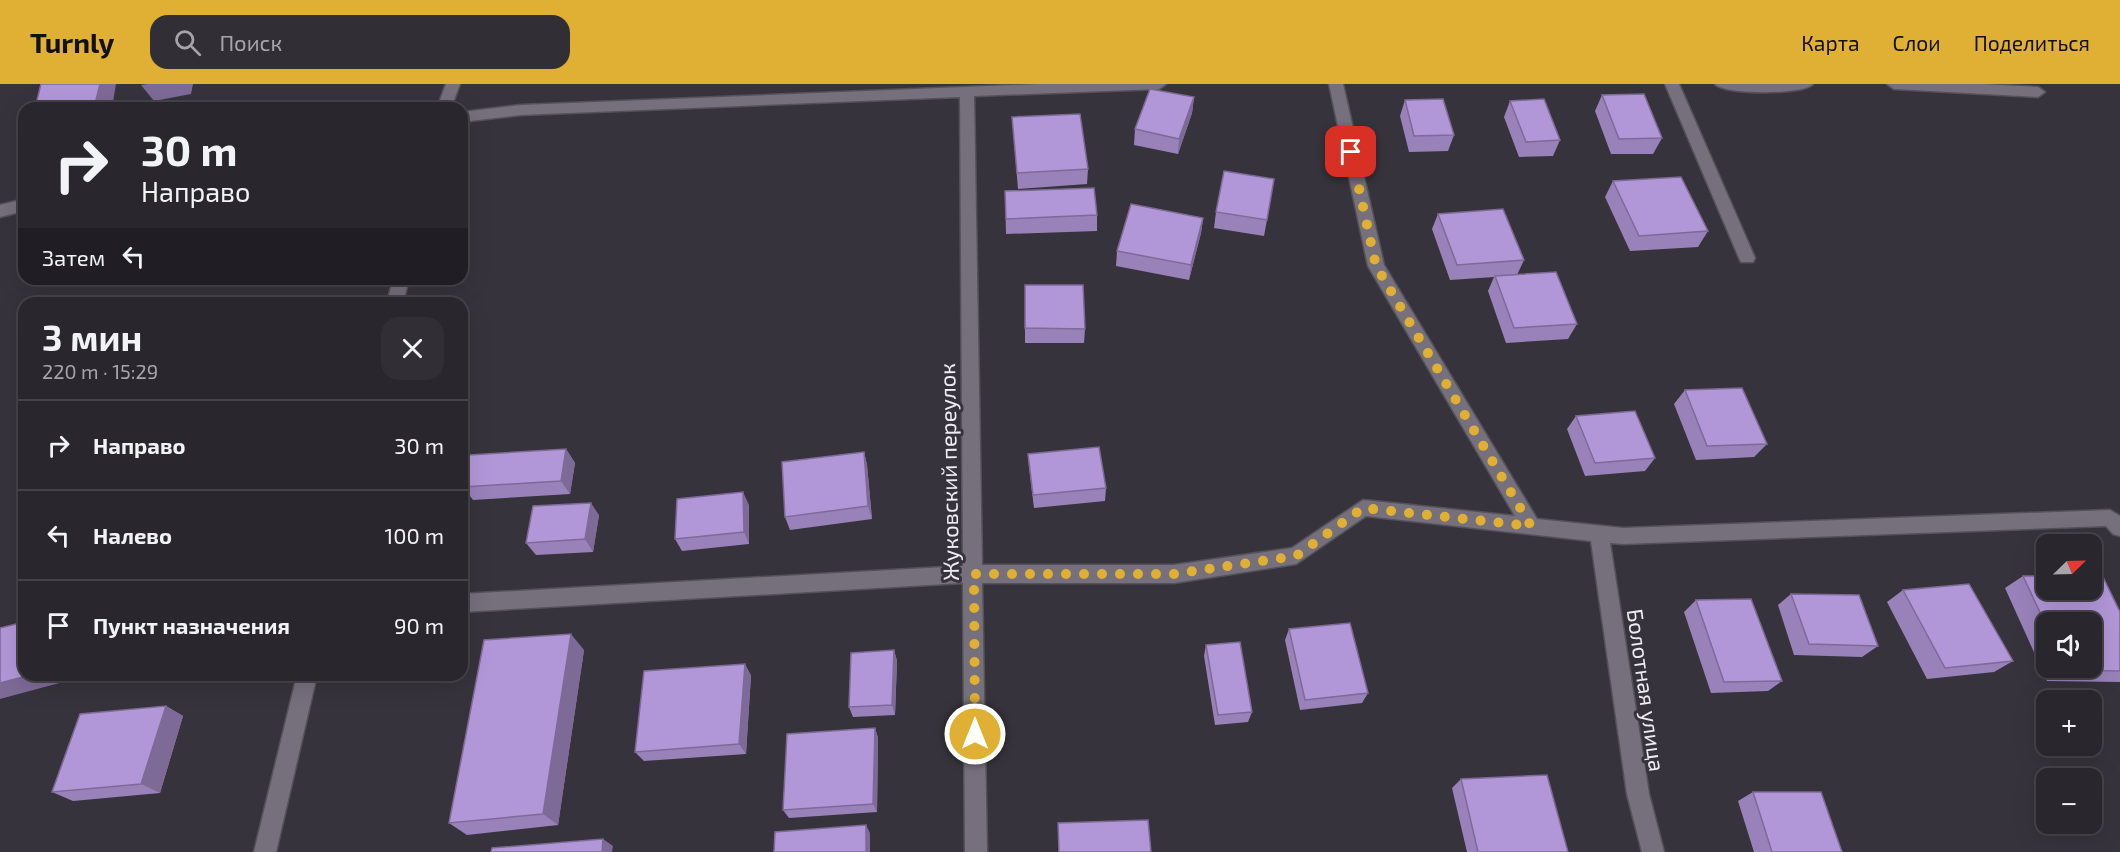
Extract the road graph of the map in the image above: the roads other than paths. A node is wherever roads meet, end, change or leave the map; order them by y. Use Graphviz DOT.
graph roads {
  1 [pos="453,84"];
  2 [pos="1159,84"];
  3 [pos="1336,84"];
  4 [pos="1672,84"];
  5 [pos="1722,84"];
  6 [pos="1806,84"];
  7 [pos="1894,84"];
  8 [pos="967,92"];
  9 [pos="2038,92"];
  10 [pos="446,102"];
  11 [pos="468,116"];
  12 [pos="18,206"];
  13 [pos="0,211"];
  14 [pos="1747,258"];
  15 [pos="1531,526"];
  16 [pos="2120,528"];
  17 [pos="1599,534"];
  18 [pos="974,574"];
  19 [pos="468,603"];
  20 [pos="306,681"];
  21 [pos="265,852"];
  22 [pos="976,852"];
  23 [pos="1653,852"];
  1 -- 10 [label="street"];
  2 -- 8 [label="street"];
  3 -- 15 [label="street"];
  4 -- 14 [label="street"];
  5 -- 6 [label="street"];
  7 -- 9 [label="street"];
  8 -- 11 [label="street"];
  8 -- 18 [label="street, Жуковский переулок"];
  12 -- 13 [label="street"];
  15 -- 17 [label="street"];
  15 -- 18 [label="street"];
  16 -- 17 [label="street"];
  17 -- 23 [label="street, Болотная улица"];
  18 -- 19 [label="street"];
  18 -- 22 [label="street, Жуковский переулок"];
  20 -- 21 [label="street"];
}
